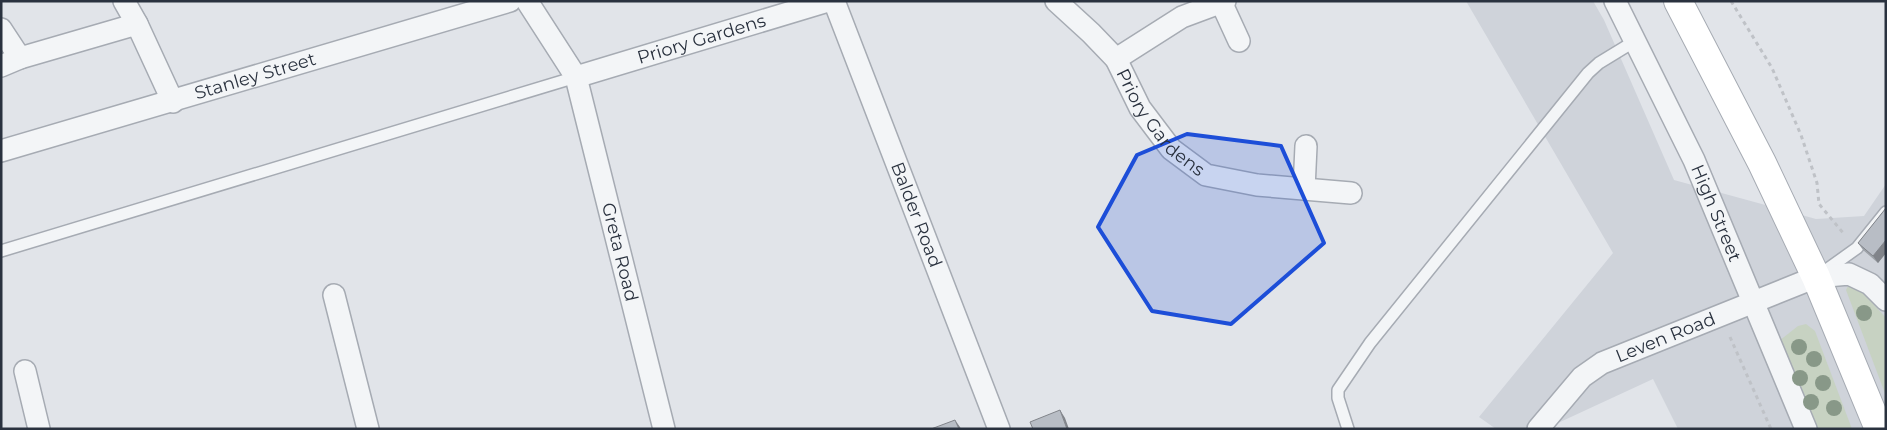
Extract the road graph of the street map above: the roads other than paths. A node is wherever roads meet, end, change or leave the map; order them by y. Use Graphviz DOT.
graph roads {
  1 [pos="124,1"];
  2 [pos="510,1"];
  3 [pos="527,1"];
  4 [pos="828,1"];
  5 [pos="834,1"];
  6 [pos="1056,1"];
  7 [pos="1615,1"];
  8 [pos="1678,1"];
  9 [pos="1224,2"];
  10 [pos="137,24"];
  11 [pos="1,29"];
  12 [pos="1239,41"];
  13 [pos="1635,41"];
  14 [pos="1116,60"];
  15 [pos="10,62"];
  16 [pos="576,76"];
  17 [pos="173,102"];
  18 [pos="1306,146"];
  19 [pos="1,151"];
  20 [pos="1304,189"];
  21 [pos="1351,193"];
  22 [pos="1886,212"];
  23 [pos="1,251"];
  24 [pos="1816,277"];
  25 [pos="334,295"];
  26 [pos="1886,300"];
  27 [pos="1752,303"];
  28 [pos="25,371"];
  29 [pos="39,429"];
  30 [pos="368,429"];
  31 [pos="664,429"];
  32 [pos="999,429"];
  33 [pos="1348,429"];
  34 [pos="1538,429"];
  35 [pos="1806,429"];
  36 [pos="1879,429"];
  1 -- 10 [label="street"];
  2 -- 17 [label="street, Stanley Street"];
  3 -- 16 [label="street, Greta Road"];
  4 -- 16 [label="street, Priory Gardens"];
  5 -- 32 [label="street, Balder Road"];
  6 -- 14 [label="street, Priory Gardens"];
  7 -- 13 [label="street, High Street"];
  8 -- 24 [label="main road"];
  9 -- 12 [label="street, Priory Gardens"];
  9 -- 14 [label="street, Priory Gardens"];
  10 -- 15 [label="street"];
  10 -- 17 [label="street"];
  11 -- 15 [label="street"];
  13 -- 27 [label="street, High Street"];
  13 -- 33 [label="lane"];
  14 -- 20 [label="street, Priory Gardens"];
  16 -- 23 [label="lane"];
  16 -- 31 [label="street, Greta Road"];
  17 -- 19 [label="street, Stanley Street"];
  18 -- 20 [label="street"];
  20 -- 21 [label="street, Priory Gardens"];
  22 -- 24 [label="lane"];
  24 -- 26 [label="street"];
  24 -- 27 [label="street, Leven Road"];
  24 -- 36 [label="main road"];
  25 -- 30 [label="street"];
  27 -- 34 [label="street, Leven Road"];
  27 -- 35 [label="street, High Street"];
  28 -- 29 [label="street"];
}
